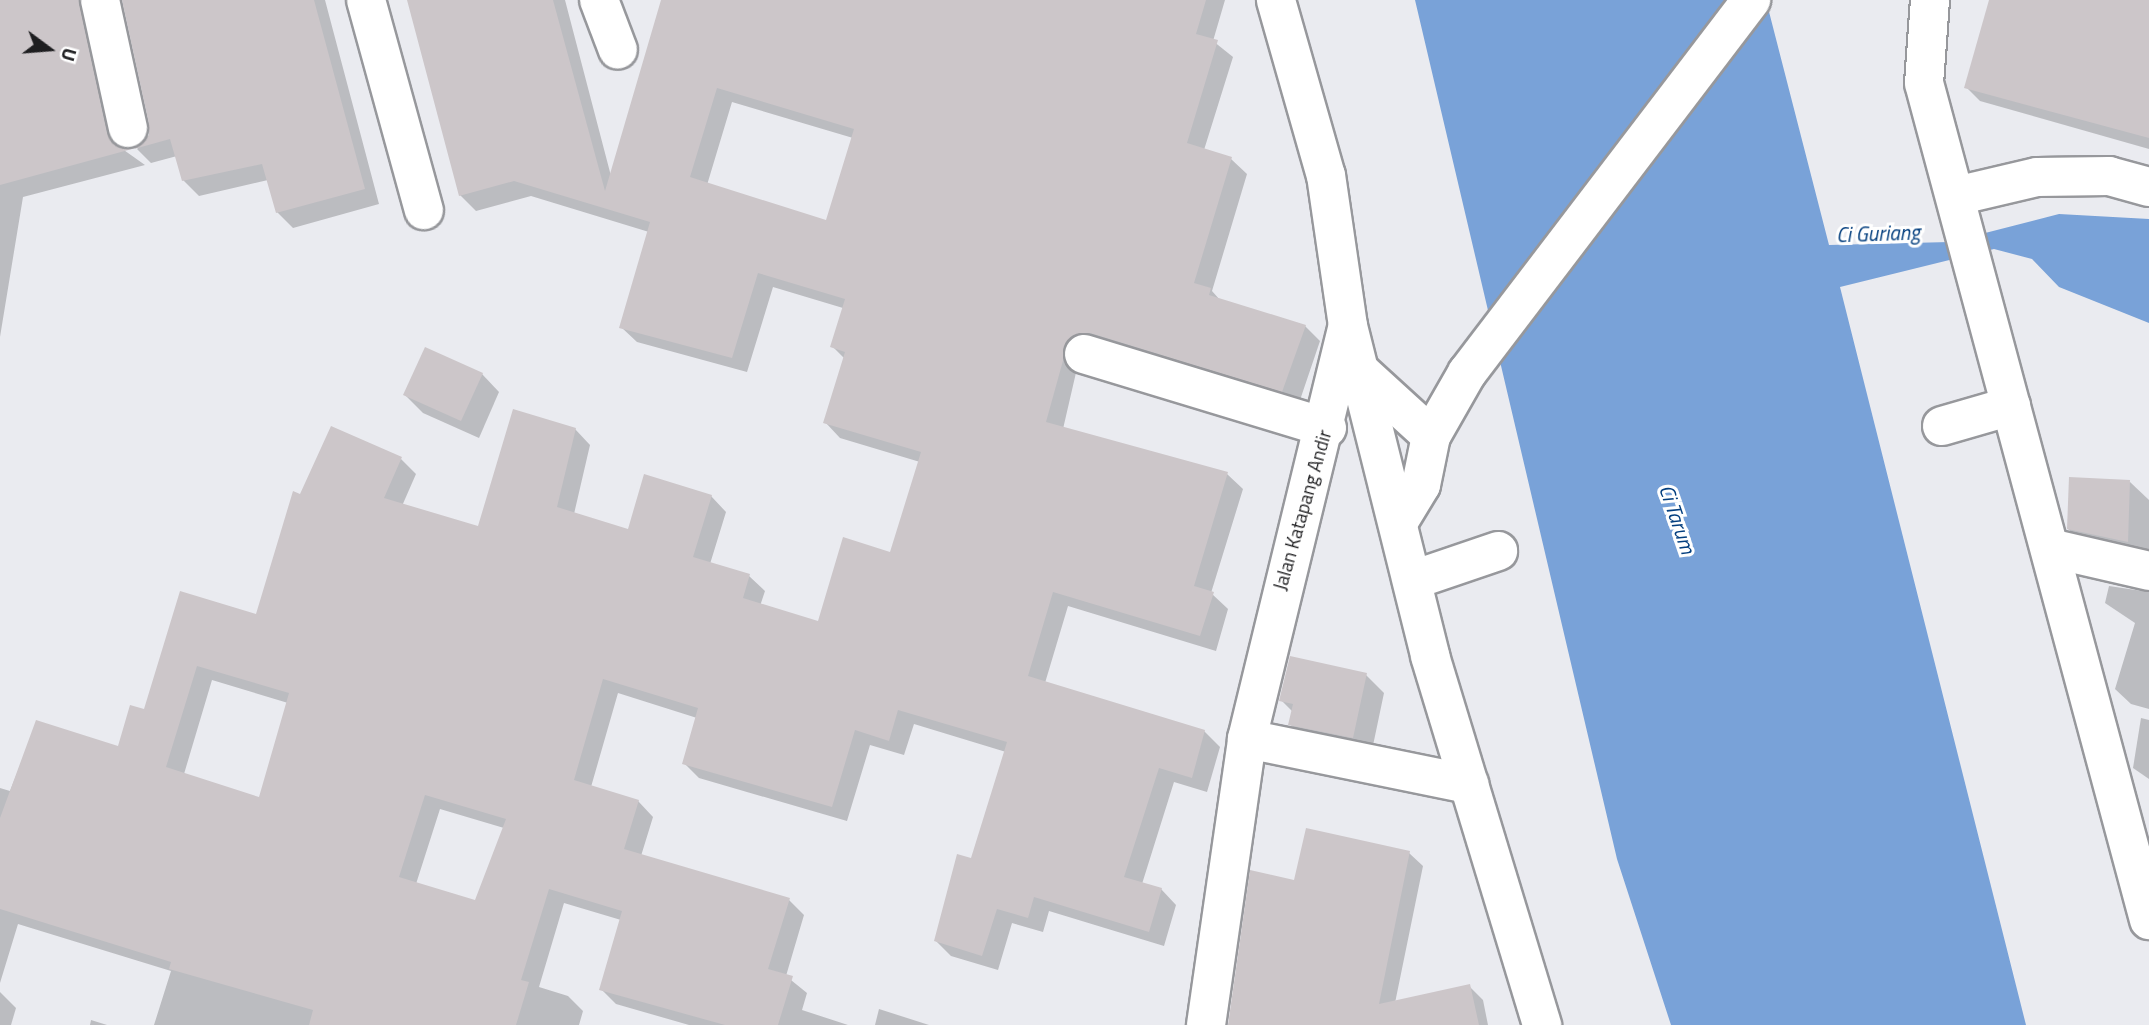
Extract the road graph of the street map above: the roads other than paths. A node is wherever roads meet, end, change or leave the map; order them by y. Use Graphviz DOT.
graph roads {
  1 [pos="100,0"];
  2 [pos="366,0"];
  3 [pos="599,0"];
  4 [pos="1276,0"];
  5 [pos="1751,0"];
  6 [pos="1930,0"];
  7 [pos="618,50"];
  8 [pos="128,128"];
  9 [pos="2149,187"];
  10 [pos="424,210"];
  11 [pos="1965,227"];
  12 [pos="1348,326"];
  13 [pos="1084,354"];
  14 [pos="1361,372"];
  15 [pos="2011,406"];
  16 [pos="1942,426"];
  17 [pos="1327,428"];
  18 [pos="1431,436"];
  19 [pos="1399,521"];
  20 [pos="2054,549"];
  21 [pos="1498,551"];
  22 [pos="2149,571"];
  23 [pos="1413,580"];
  24 [pos="1247,739"];
  25 [pos="1469,785"];
  26 [pos="2149,920"];
  27 [pos="1206,1025"];
  28 [pos="1542,1025"];
  1 -- 8 [label="street"];
  2 -- 10 [label="street"];
  3 -- 7 [label="street"];
  4 -- 12 [label="street, Jalan Katapang Andir"];
  5 -- 18 [label="street"];
  6 -- 11 [label="street"];
  9 -- 11 [label="street"];
  11 -- 15 [label="street"];
  12 -- 14 [label="street"];
  12 -- 17 [label="street, Jalan Katapang Andir"];
  13 -- 17 [label="street"];
  14 -- 18 [label="street"];
  14 -- 19 [label="street"];
  15 -- 16 [label="street"];
  15 -- 20 [label="street"];
  17 -- 24 [label="street, Jalan Katapang Andir"];
  18 -- 19 [label="street"];
  19 -- 23 [label="street"];
  20 -- 22 [label="street"];
  20 -- 26 [label="street"];
  21 -- 23 [label="street"];
  23 -- 25 [label="street"];
  24 -- 25 [label="street"];
  24 -- 27 [label="street, Jalan Katapang Andir"];
  25 -- 28 [label="street"];
}
